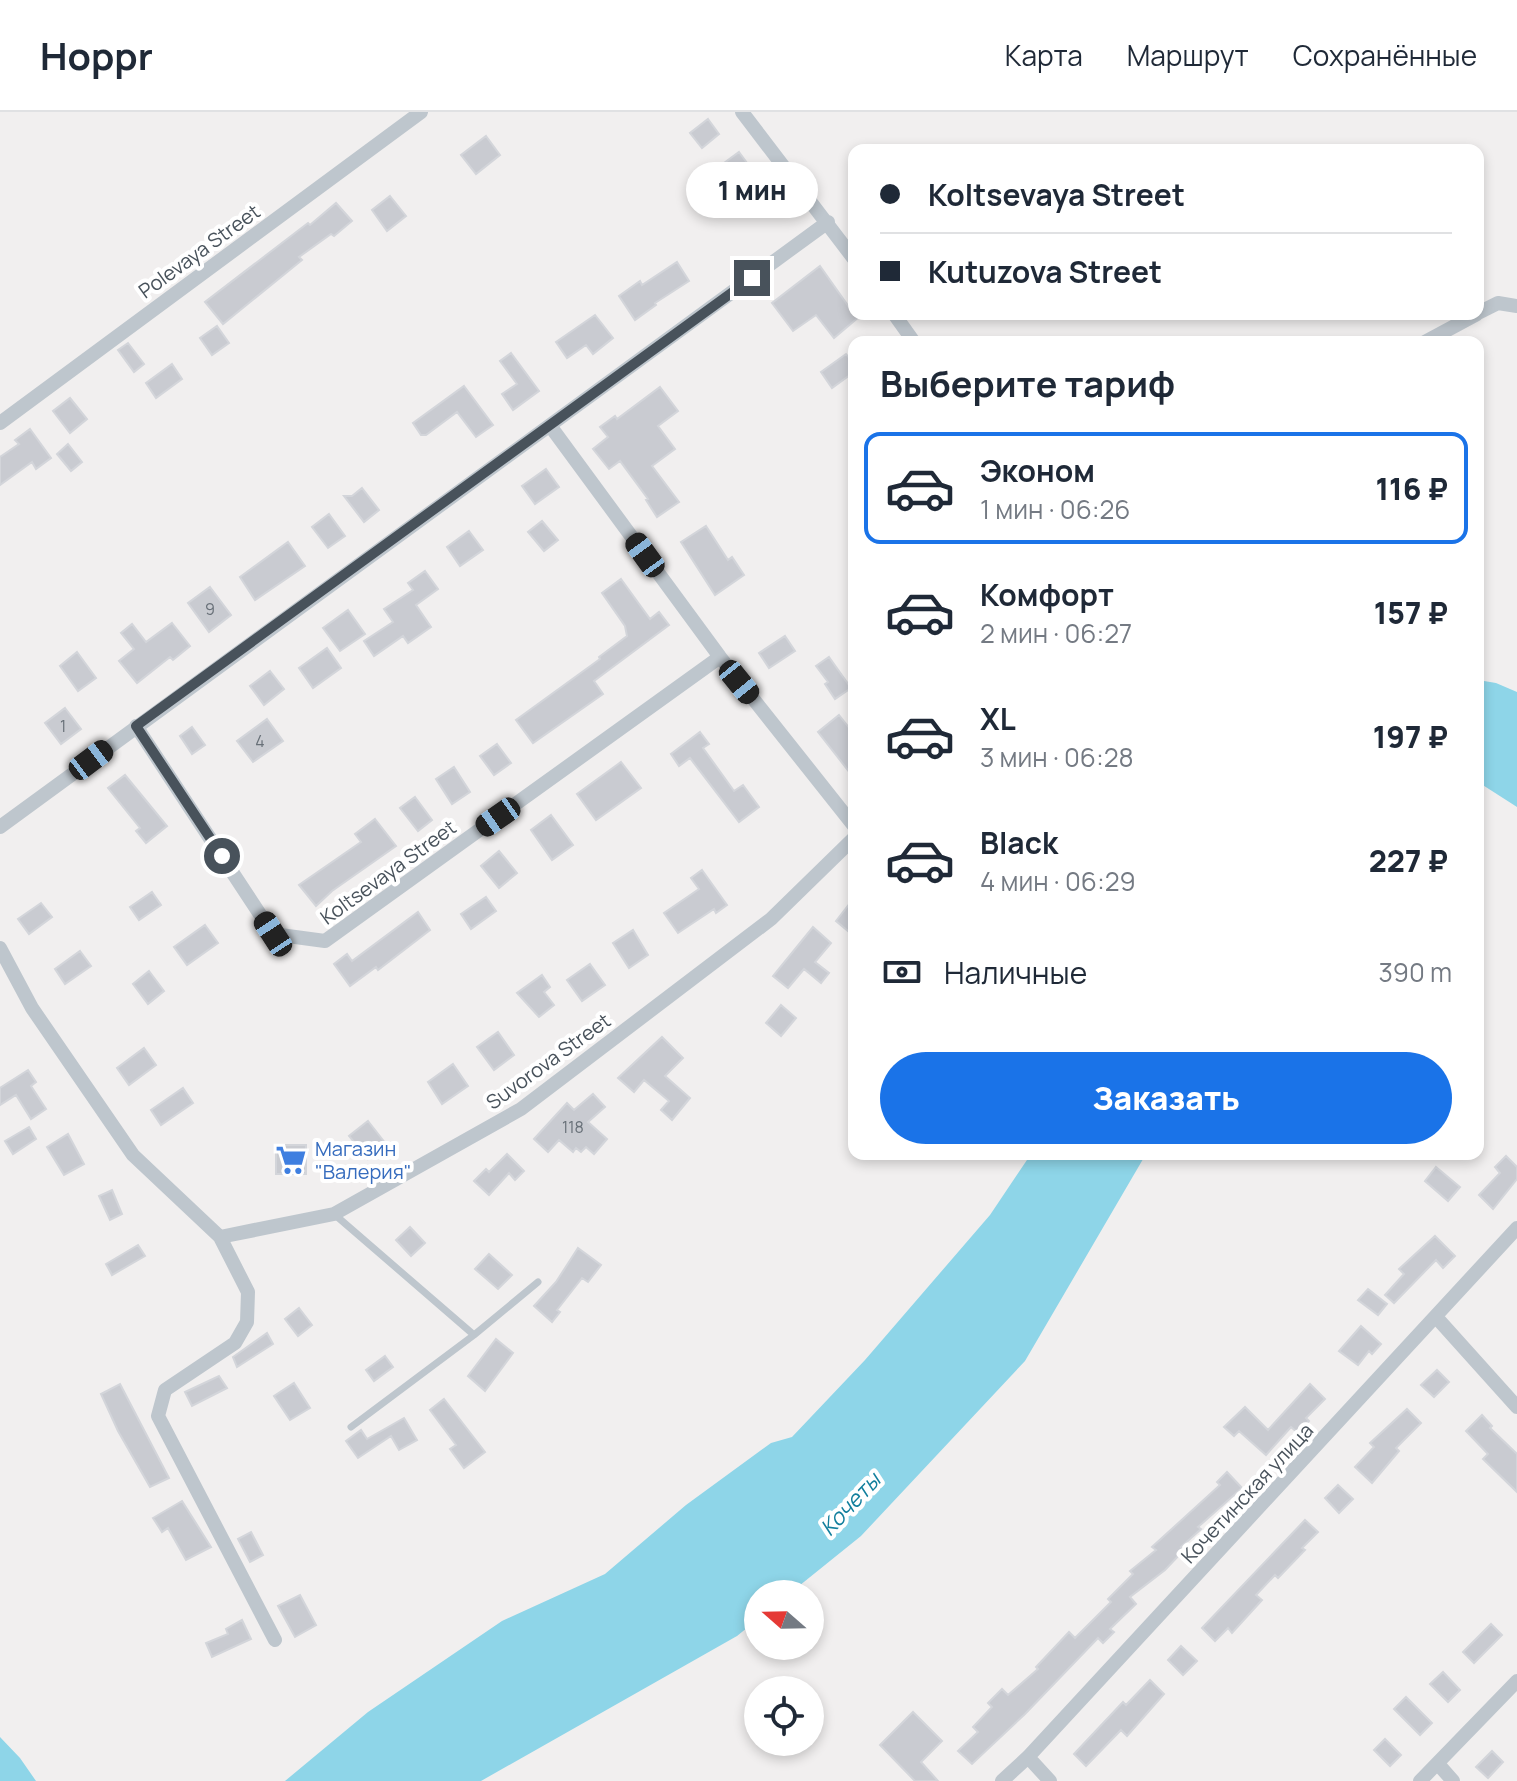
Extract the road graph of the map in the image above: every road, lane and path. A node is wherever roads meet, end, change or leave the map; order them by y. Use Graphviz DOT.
graph roads {
  1 [pos="421,112"];
  2 [pos="742,112"];
  3 [pos="828,222"];
  4 [pos="848,250"];
  5 [pos="1517,306"];
  6 [pos="1484,310"];
  7 [pos="1466,320"];
  8 [pos="1436,336"];
  9 [pos="0,423"];
  10 [pos="551,427"];
  11 [pos="720,657"];
  12 [pos="136,726"];
  13 [pos="848,818"];
  14 [pos="0,827"];
  15 [pos="848,844"];
  16 [pos="0,948"];
  17 [pos="334,1214"];
  18 [pos="1517,1228"];
  19 [pos="220,1237"];
  20 [pos="538,1282"];
  21 [pos="1437,1318"];
  22 [pos="474,1335"];
  23 [pos="1517,1407"];
  24 [pos="351,1427"];
  25 [pos="275,1640"];
  26 [pos="1517,1681"];
  27 [pos="1028,1757"];
  28 [pos="1438,1764"];
  29 [pos="1002,1781"];
  30 [pos="1050,1781"];
  31 [pos="1420,1781"];
  32 [pos="1453,1781"];
  1 -- 9 [label="street, Polevaya Street"];
  2 -- 3 [label="street"];
  3 -- 4 [label="street"];
  3 -- 10 [label="street"];
  5 -- 6 [label="street"];
  7 -- 8 [label="street"];
  10 -- 11 [label="street"];
  10 -- 12 [label="street"];
  11 -- 12 [label="street, Koltsevaya Street"];
  11 -- 13 [label="street"];
  12 -- 14 [label="street"];
  15 -- 17 [label="street, Suvorova Street"];
  16 -- 19 [label="street"];
  17 -- 19 [label="street, Suvorova Street"];
  17 -- 22 [label="lane"];
  18 -- 21 [label="street, Кочетинская улица"];
  19 -- 25 [label="street"];
  20 -- 22 [label="lane"];
  21 -- 23 [label="street"];
  21 -- 27 [label="street, Кочетинская улица"];
  22 -- 24 [label="lane"];
  26 -- 28 [label="street"];
  27 -- 29 [label="street, Кочетинская улица"];
  27 -- 30 [label="street"];
  28 -- 31 [label="street"];
  28 -- 32 [label="street"];
}
